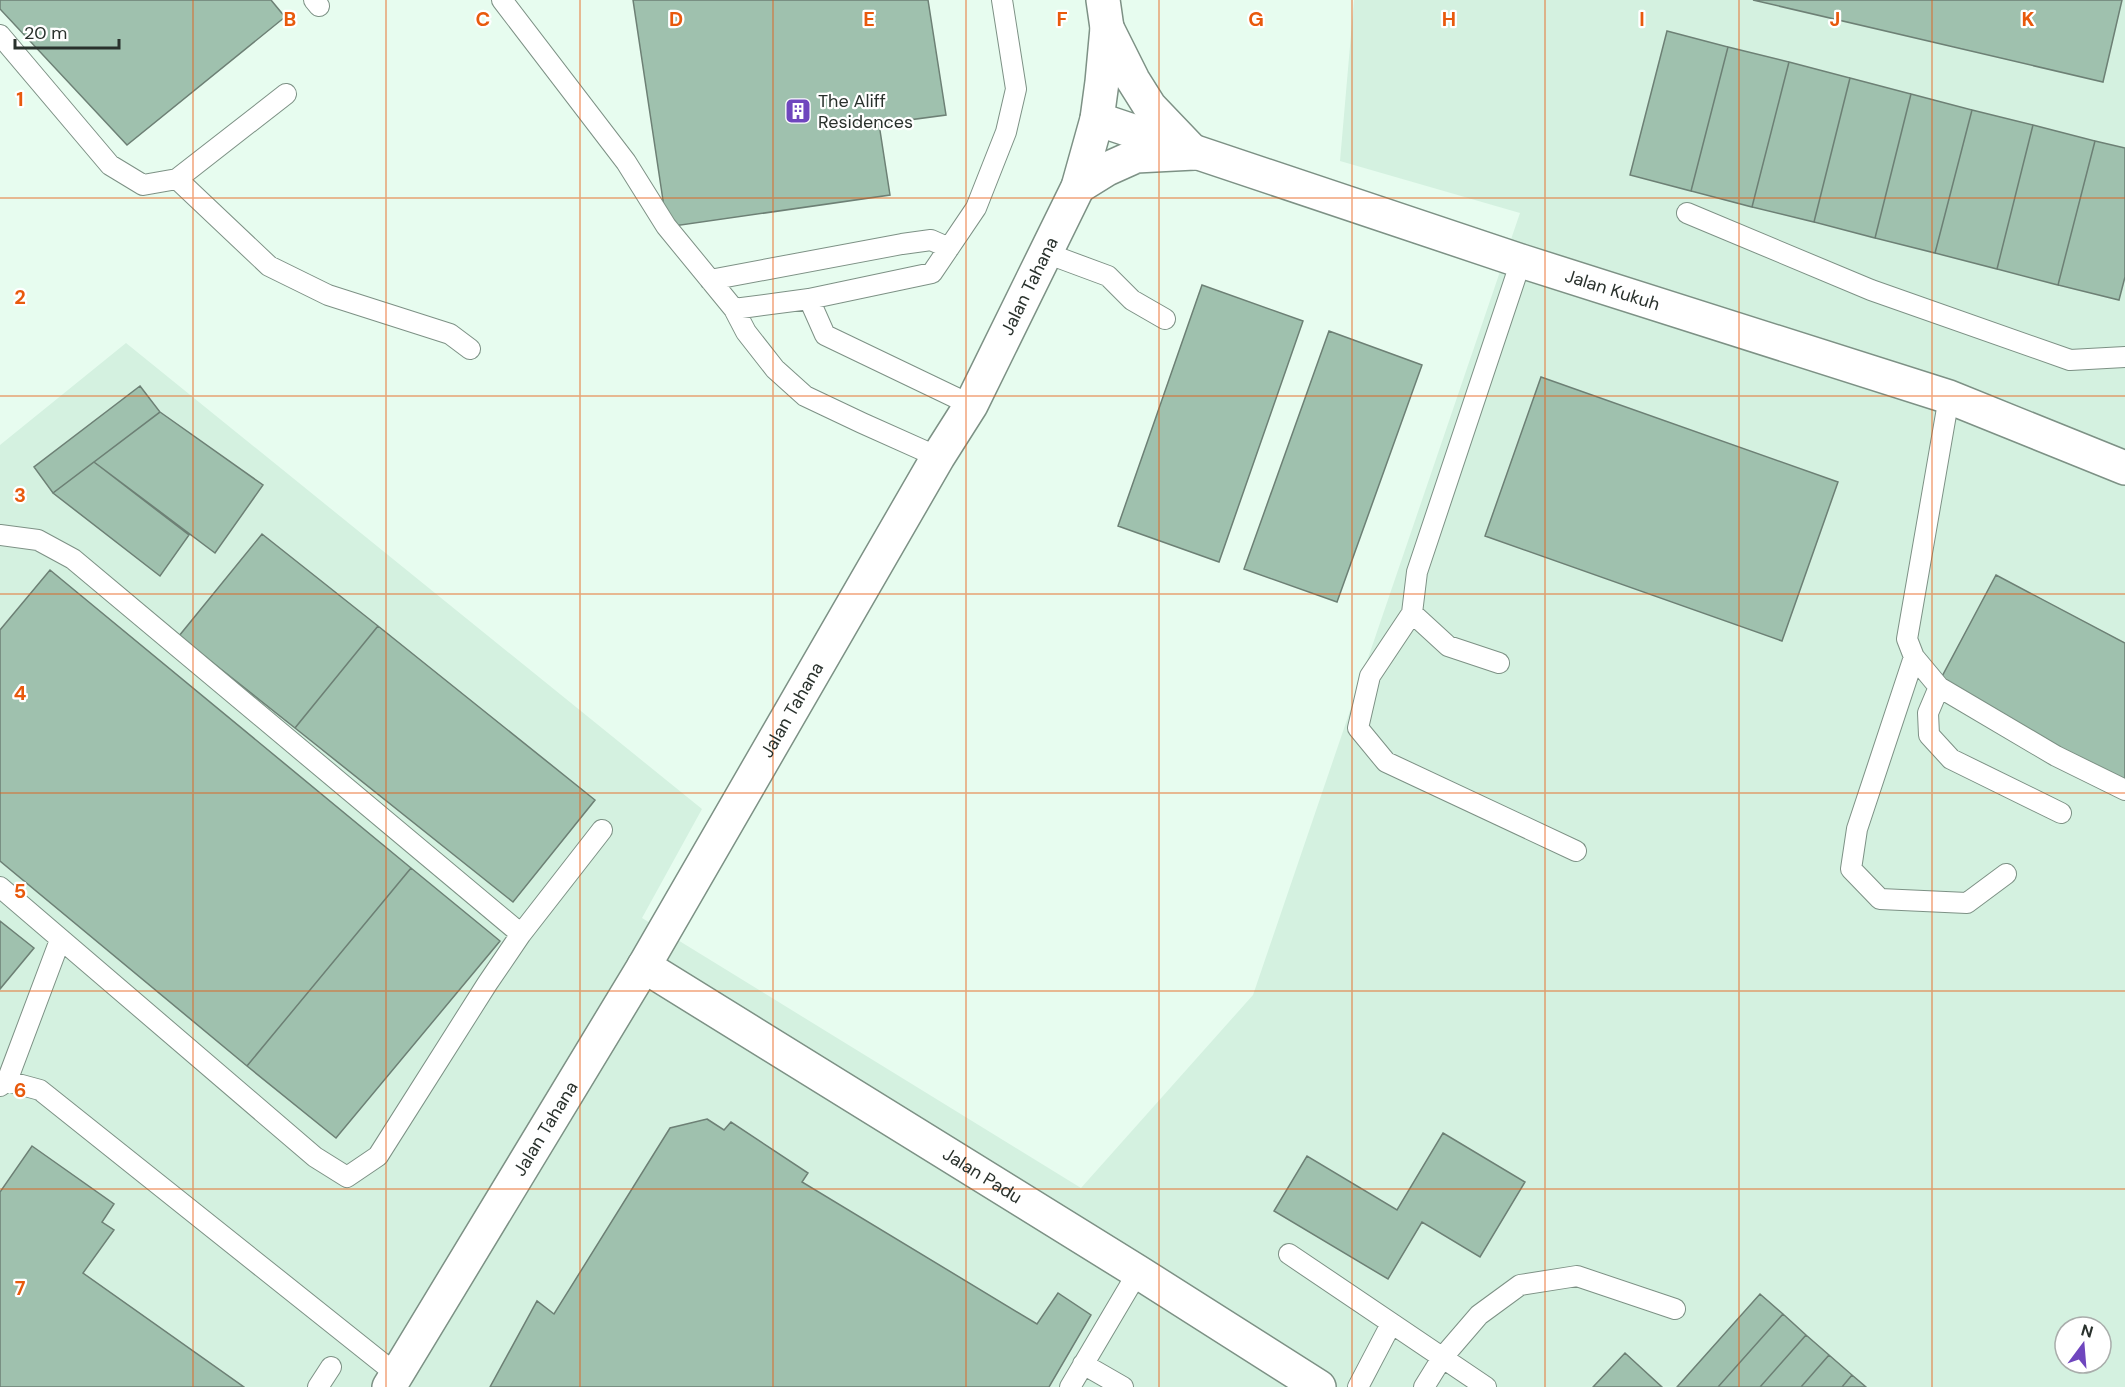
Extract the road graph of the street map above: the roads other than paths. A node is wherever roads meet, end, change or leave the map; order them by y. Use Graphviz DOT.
graph roads {
  1 [pos="502,0"];
  2 [pos="1002,0"];
  3 [pos="1105,14"];
  4 [pos="0,35"];
  5 [pos="286,94"];
  6 [pos="1097,120"];
  7 [pos="1194,153"];
  8 [pos="177,179"];
  9 [pos="1078,187"];
  10 [pos="1687,213"];
  11 [pos="950,248"];
  12 [pos="1046,253"];
  13 [pos="1521,261"];
  14 [pos="710,280"];
  15 [pos="809,298"];
  16 [pos="734,309"];
  17 [pos="1165,320"];
  18 [pos="470,349"];
  19 [pos="2125,357"];
  20 [pos="1949,397"];
  21 [pos="971,405"];
  22 [pos="938,457"];
  23 [pos="2125,468"];
  24 [pos="0,535"];
  25 [pos="1412,613"];
  26 [pos="1914,657"];
  27 [pos="1499,663"];
  28 [pos="1939,687"];
  29 [pos="2125,790"];
  30 [pos="2061,813"];
  31 [pos="602,830"];
  32 [pos="1576,851"];
  33 [pos="2006,874"];
  34 [pos="0,887"];
  35 [pos="521,934"];
  36 [pos="60,940"];
  37 [pos="644,966"];
  38 [pos="4,1084"];
  39 [pos="1289,1254"];
  40 [pos="1138,1272"];
  41 [pos="1675,1309"];
  42 [pos="1391,1324"];
  43 [pos="1443,1358"];
  44 [pos="1083,1364"];
  45 [pos="331,1367"];
  46 [pos="392,1381"];
  47 [pos="318,1387"];
  48 [pos="1070,1387"];
  49 [pos="1123,1387"];
  50 [pos="1319,1387"];
  51 [pos="1358,1387"];
  52 [pos="1424,1387"];
  53 [pos="1486,1387"];
  1 -- 14 [label="lane"];
  2 -- 11 [label="lane"];
  3 -- 6 [label="street, Jalan Tahana"];
  3 -- 7 [label="street"];
  4 -- 8 [label="lane"];
  5 -- 8 [label="lane"];
  6 -- 7 [label="street, Jalan Kukuh"];
  6 -- 9 [label="street, Jalan Tahana"];
  7 -- 9 [label="street"];
  7 -- 13 [label="street, Jalan Kukuh"];
  8 -- 18 [label="lane"];
  9 -- 12 [label="street, Jalan Tahana"];
  10 -- 19 [label="lane"];
  11 -- 14 [label="lane"];
  11 -- 15 [label="lane"];
  12 -- 17 [label="lane"];
  12 -- 21 [label="street, Jalan Tahana"];
  13 -- 20 [label="street, Jalan Kukuh"];
  13 -- 25 [label="lane"];
  14 -- 16 [label="lane"];
  15 -- 16 [label="lane"];
  15 -- 21 [label="lane"];
  16 -- 22 [label="lane"];
  20 -- 23 [label="street, Jalan Kukuh"];
  20 -- 26 [label="lane"];
  21 -- 22 [label="street, Jalan Tahana"];
  22 -- 37 [label="street, Jalan Tahana"];
  24 -- 35 [label="lane"];
  25 -- 27 [label="lane"];
  25 -- 32 [label="lane"];
  26 -- 28 [label="lane"];
  26 -- 33 [label="lane"];
  28 -- 29 [label="lane"];
  28 -- 30 [label="lane"];
  31 -- 35 [label="lane"];
  34 -- 36 [label="lane"];
  35 -- 36 [label="lane"];
  36 -- 38 [label="lane"];
  37 -- 40 [label="street, Jalan Padu"];
  37 -- 46 [label="street, Jalan Tahana"];
  38 -- 46 [label="lane"];
  39 -- 42 [label="lane"];
  40 -- 44 [label="lane"];
  40 -- 50 [label="street, Jalan Padu"];
  41 -- 43 [label="lane"];
  42 -- 43 [label="lane"];
  42 -- 51 [label="lane"];
  43 -- 52 [label="lane"];
  43 -- 53 [label="lane"];
  44 -- 48 [label="lane"];
  44 -- 49 [label="lane"];
  45 -- 47 [label="lane"];
}
